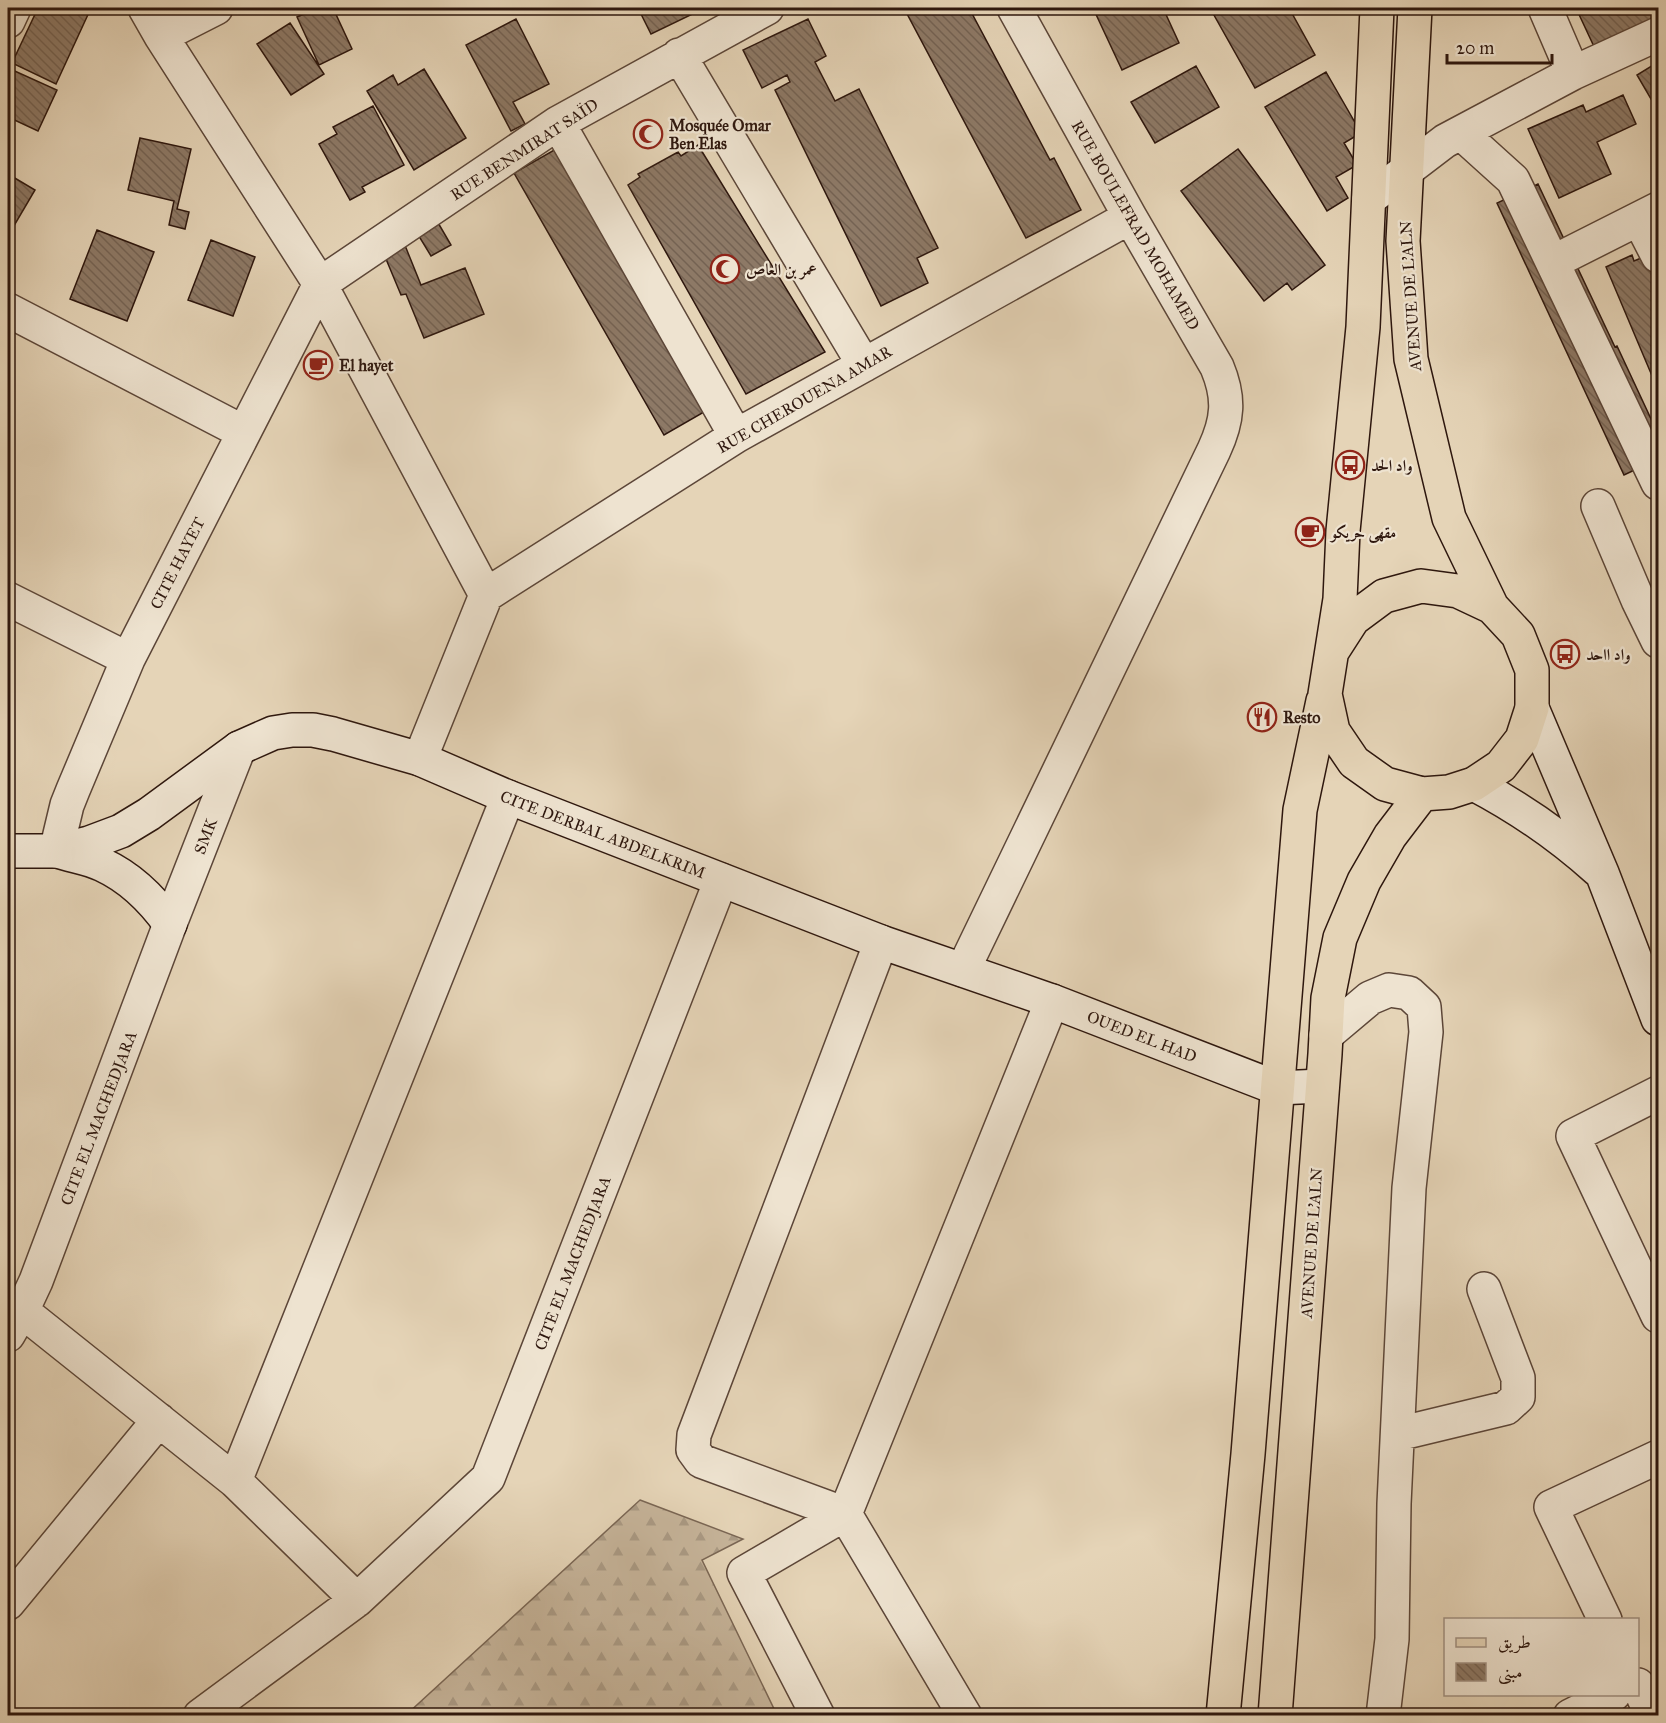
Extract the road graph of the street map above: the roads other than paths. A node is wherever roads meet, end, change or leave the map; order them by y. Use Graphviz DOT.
graph roads {
  1 [pos="15,8"];
  2 [pos="145,8"];
  3 [pos="216,8"];
  4 [pos="767,8"];
  5 [pos="1014,8"];
  6 [pos="1377,8"];
  7 [pos="1415,8"];
  8 [pos="1545,8"];
  9 [pos="1656,8"];
  10 [pos="1659,13"];
  11 [pos="8,21"];
  12 [pos="1659,34"];
  13 [pos="161,36"];
  14 [pos="680,55"];
  15 [pos="1573,73"];
  16 [pos="558,123"];
  17 [pos="1461,132"];
  18 [pos="1406,171"];
  19 [pos="1369,200"];
  20 [pos="1649,214"];
  21 [pos="1130,217"];
  22 [pos="1659,256"];
  23 [pos="1552,262"];
  24 [pos="320,284"];
  25 [pos="8,310"];
  26 [pos="864,365"];
  27 [pos="243,432"];
  28 [pos="736,436"];
  29 [pos="1659,483"];
  30 [pos="1598,506"];
  31 [pos="1648,594"];
  32 [pos="486,595"];
  33 [pos="8,600"];
  34 [pos="1492,607"];
  35 [pos="1659,641"];
  36 [pos="1333,650"];
  37 [pos="128,659"];
  38 [pos="1325,694"];
  39 [pos="1532,708"];
  40 [pos="239,748"];
  41 [pos="420,759"];
  42 [pos="1474,784"];
  43 [pos="1422,794"];
  44 [pos="508,797"];
  45 [pos="8,851"];
  46 [pos="56,851"];
  47 [pos="1602,873"];
  48 [pos="721,880"];
  49 [pos="170,924"];
  50 [pos="881,942"];
  51 [pos="963,970"];
  52 [pos="1052,1001"];
  53 [pos="1656,1010"];
  54 [pos="1326,1035"];
  55 [pos="1322,1086"];
  56 [pos="1277,1088"];
  57 [pos="1659,1093"];
  58 [pos="1484,1289"];
  59 [pos="1659,1316"];
  60 [pos="15,1323"];
  61 [pos="159,1420"];
  62 [pos="1398,1434"];
  63 [pos="1659,1457"];
  64 [pos="235,1482"];
  65 [pos="845,1514"];
  66 [pos="357,1600"];
  67 [pos="8,1603"];
  68 [pos="1604,1618"];
  69 [pos="1659,1674"];
  70 [pos="1639,1684"];
  71 [pos="1639,1687"];
  72 [pos="1612,1696"];
  73 [pos="200,1716"];
  74 [pos="818,1716"];
  75 [pos="965,1716"];
  76 [pos="1223,1716"];
  77 [pos="1275,1716"];
  78 [pos="1383,1716"];
  79 [pos="1570,1716"];
  80 [pos="1652,1716"];
  1 -- 11 [label="street"];
  2 -- 13 [label="street"];
  3 -- 13 [label="street"];
  4 -- 14 [label="street, RUE BENMIRAT SAÏD"];
  5 -- 21 [label="street, RUE BOULEFRAD MOHAMED"];
  6 -- 19 [label="main road"];
  7 -- 18 [label="main road, AVENUE DE L'ALN"];
  8 -- 15 [label="street"];
  9 -- 10 [label="street"];
  12 -- 15 [label="street"];
  13 -- 24 [label="street"];
  14 -- 16 [label="street, RUE BENMIRAT SAÏD"];
  14 -- 26 [label="street"];
  15 -- 17 [label="street"];
  16 -- 24 [label="street, RUE BENMIRAT SAÏD"];
  16 -- 28 [label="street"];
  17 -- 18 [label="street"];
  17 -- 23 [label="street"];
  18 -- 19 [label="street"];
  18 -- 34 [label="main road, AVENUE DE L'ALN"];
  19 -- 36 [label="main road"];
  20 -- 22 [label="street"];
  20 -- 23 [label="street"];
  21 -- 26 [label="street, RUE CHEROUENA AMAR"];
  21 -- 51 [label="street, RUE BOULEFRAD MOHAMED"];
  23 -- 29 [label="street"];
  24 -- 27 [label="street, CITE HAYET"];
  24 -- 32 [label="street"];
  25 -- 27 [label="street"];
  26 -- 28 [label="street, RUE CHEROUENA AMAR"];
  27 -- 37 [label="street, CITE HAYET"];
  28 -- 32 [label="street, RUE CHEROUENA AMAR"];
  30 -- 31 [label="street"];
  31 -- 35 [label="street"];
  32 -- 41 [label="street"];
  33 -- 37 [label="street"];
  34 -- 36 [label="main road"];
  34 -- 39 [label="main road"];
  36 -- 38 [label="main road"];
  37 -- 46 [label="street, CITE HAYET"];
  38 -- 43 [label="main road"];
  38 -- 56 [label="main road"];
  39 -- 42 [label="main road"];
  39 -- 47 [label="street"];
  40 -- 41 [label="street, CITE DERBAL ABDELKRIM"];
  40 -- 46 [label="street, CITE DERBAL ABDELKRIM"];
  40 -- 49 [label="street, SMK"];
  41 -- 44 [label="street, CITE DERBAL ABDELKRIM"];
  42 -- 43 [label="main road"];
  42 -- 47 [label="street"];
  43 -- 54 [label="main road, AVENUE DE L'ALN"];
  44 -- 48 [label="street, CITE DERBAL ABDELKRIM"];
  44 -- 64 [label="street"];
  45 -- 46 [label="street"];
  46 -- 49 [label="street"];
  47 -- 53 [label="street"];
  48 -- 50 [label="street, CITE DERBAL ABDELKRIM"];
  48 -- 66 [label="street, CITE EL MACHEDJARA"];
  49 -- 60 [label="street, CITE EL MACHEDJARA"];
  50 -- 51 [label="street, CITE DERBAL ABDELKRIM"];
  50 -- 65 [label="street"];
  51 -- 52 [label="street, OUED EL HAD"];
  52 -- 56 [label="street, OUED EL HAD"];
  52 -- 65 [label="street"];
  54 -- 55 [label="main road, AVENUE DE L'ALN"];
  54 -- 62 [label="street"];
  55 -- 56 [label="street, OUED EL HAD"];
  55 -- 77 [label="main road, AVENUE DE L'ALN"];
  56 -- 76 [label="main road"];
  57 -- 59 [label="street"];
  58 -- 62 [label="street"];
  60 -- 61 [label="street, CITE EL MACHEDJARA"];
  61 -- 64 [label="street, CITE EL MACHEDJARA"];
  61 -- 67 [label="street"];
  62 -- 78 [label="street"];
  63 -- 68 [label="street"];
  64 -- 66 [label="street, CITE EL MACHEDJARA"];
  65 -- 74 [label="street"];
  65 -- 75 [label="street"];
  66 -- 73 [label="street, CITE EL MACHEDJARA"];
  69 -- 70 [label="street"];
  71 -- 80 [label="street"];
  72 -- 79 [label="street"];
}
